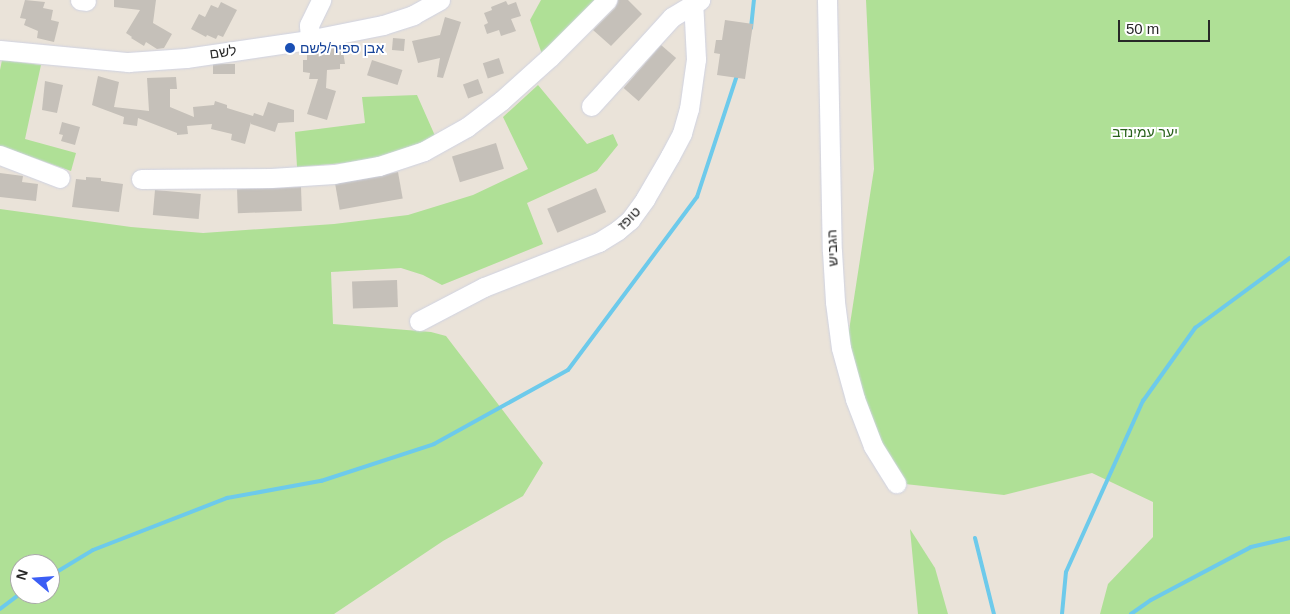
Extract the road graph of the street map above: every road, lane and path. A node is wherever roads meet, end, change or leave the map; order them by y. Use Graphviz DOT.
graph roads {
  1 [pos="321,0"];
  2 [pos="440,0"];
  3 [pos="606,0"];
  4 [pos="827,0"];
  5 [pos="696,1"];
  6 [pos="310,39"];
  7 [pos="0,50"];
  8 [pos="591,106"];
  9 [pos="0,155"];
  10 [pos="60,178"];
  11 [pos="141,179"];
  12 [pos="419,321"];
  13 [pos="896,483"];
  1 -- 6 [label="street"];
  2 -- 6 [label="street, לשם"];
  3 -- 11 [label="street"];
  4 -- 13 [label="street, הגביש"];
  5 -- 8 [label="street"];
  5 -- 12 [label="street, טופז"];
  6 -- 7 [label="street, לשם"];
  9 -- 10 [label="street"];
}
